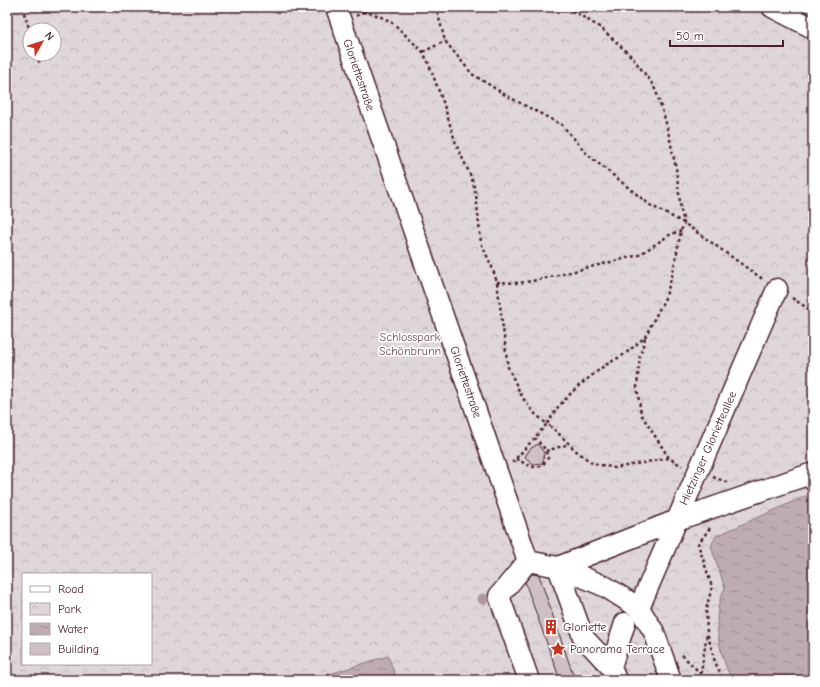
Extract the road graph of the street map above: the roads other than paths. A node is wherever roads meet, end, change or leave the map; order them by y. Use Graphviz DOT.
graph roads {
  1 [pos="336,7"];
  2 [pos="772,7"];
  3 [pos="813,28"];
  4 [pos="777,289"];
  5 [pos="813,480"];
  6 [pos="677,520"];
  7 [pos="528,561"];
  8 [pos="558,567"];
  9 [pos="630,612"];
  10 [pos="613,674"];
  11 [pos="529,680"];
  12 [pos="670,680"];
  1 -- 7 [label="street, Gloriettestraße"];
  2 -- 3 [label="street"];
  4 -- 6 [label="street, Hietzinger Glorietteallee"];
  5 -- 6 [label="street"];
  6 -- 8 [label="street"];
  6 -- 9 [label="street, Hietzinger Glorietteallee"];
  7 -- 8 [label="street"];
  7 -- 11 [label="street"];
  8 -- 9 [label="street"];
  8 -- 10 [label="street"];
  9 -- 10 [label="street, Hietzinger Glorietteallee"];
  9 -- 12 [label="street"];
}
